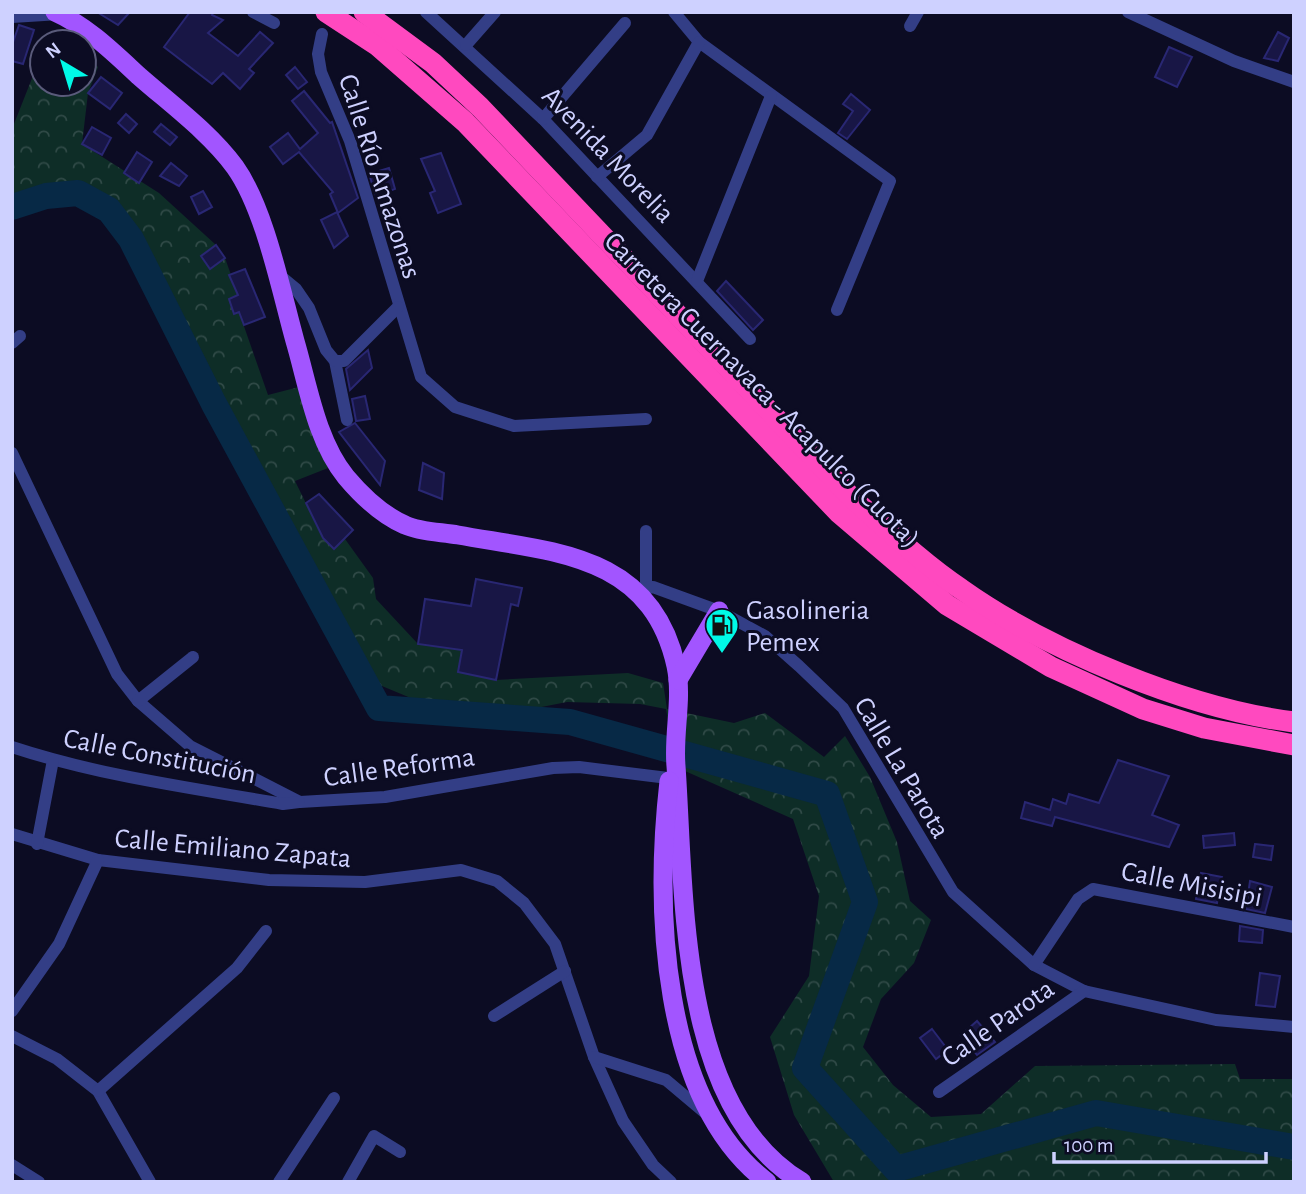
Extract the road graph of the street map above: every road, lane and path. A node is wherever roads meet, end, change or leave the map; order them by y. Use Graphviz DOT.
graph roads {
  1 [pos="253,12"];
  2 [pos="327,12"];
  3 [pos="364,12"];
  4 [pos="426,12"];
  5 [pos="495,12"];
  6 [pos="674,12"];
  7 [pos="918,12"];
  8 [pos="1128,12"];
  9 [pos="58,13"];
  10 [pos="12,17"];
  11 [pos="274,23"];
  12 [pos="625,23"];
  13 [pos="910,26"];
  14 [pos="322,34"];
  15 [pos="699,42"];
  16 [pos="466,45"];
  17 [pos="1294,82"];
  18 [pos="771,96"];
  19 [pos="543,119"];
  20 [pos="597,177"];
  21 [pos="276,272"];
  22 [pos="697,281"];
  23 [pos="398,307"];
  24 [pos="837,310"];
  25 [pos="750,339"];
  26 [pos="335,361"];
  27 [pos="646,419"];
  28 [pos="346,420"];
  29 [pos="12,453"];
  30 [pos="646,531"];
  31 [pos="641,589"];
  32 [pos="719,611"];
  33 [pos="193,657"];
  34 [pos="678,680"];
  35 [pos="138,701"];
  36 [pos="1294,722"];
  37 [pos="1294,745"];
  38 [pos="12,747"];
  39 [pos="52,760"];
  40 [pos="675,770"];
  41 [pos="300,802"];
  42 [pos="12,834"];
  43 [pos="37,844"];
  44 [pos="98,860"];
  45 [pos="1294,927"];
  46 [pos="266,931"];
  47 [pos="1034,965"];
  48 [pos="565,971"];
  49 [pos="1084,991"];
  50 [pos="12,1010"];
  51 [pos="494,1016"];
  52 [pos="1294,1027"];
  53 [pos="12,1036"];
  54 [pos="594,1057"];
  55 [pos="98,1091"];
  56 [pos="939,1092"];
  57 [pos="334,1098"];
  58 [pos="711,1118"];
  59 [pos="400,1152"];
  60 [pos="12,1165"];
  61 [pos="39,1182"];
  62 [pos="150,1182"];
  63 [pos="279,1182"];
  64 [pos="348,1182"];
  65 [pos="671,1182"];
  66 [pos="766,1182"];
  67 [pos="802,1182"];
  1 -- 11 [label="street"];
  2 -- 37 [label="highway, Carretera Cuernavaca - Acapulco (Cuota)"];
  3 -- 36 [label="highway, Carretera Cuernavaca - Acapulco (Cuota)"];
  4 -- 16 [label="street, Avenida Morelia"];
  5 -- 16 [label="street"];
  6 -- 15 [label="street"];
  7 -- 13 [label="street"];
  8 -- 17 [label="street"];
  9 -- 10 [label="street"];
  9 -- 21 [label="main road"];
  12 -- 19 [label="street"];
  14 -- 23 [label="street, Calle Río Amazonas"];
  15 -- 18 [label="street"];
  15 -- 20 [label="street"];
  16 -- 19 [label="street, Avenida Morelia"];
  18 -- 22 [label="street"];
  18 -- 24 [label="street"];
  19 -- 20 [label="street, Avenida Morelia"];
  20 -- 22 [label="street, Avenida Morelia"];
  21 -- 26 [label="street"];
  21 -- 31 [label="main road"];
  22 -- 25 [label="street, Avenida Morelia"];
  23 -- 26 [label="street, Calle Río Amazonas"];
  23 -- 27 [label="street"];
  26 -- 28 [label="street"];
  29 -- 35 [label="street, Calle Reforma"];
  30 -- 31 [label="street"];
  31 -- 32 [label="street, Calle La Parota"];
  31 -- 34 [label="main road"];
  32 -- 34 [label="main road"];
  32 -- 47 [label="street, Calle La Parota"];
  33 -- 35 [label="street"];
  34 -- 40 [label="main road"];
  35 -- 41 [label="street, Calle Reforma"];
  38 -- 39 [label="street, Calle Constitución"];
  39 -- 41 [label="street, Calle Constitución"];
  39 -- 43 [label="street"];
  40 -- 41 [label="street, Calle Reforma"];
  40 -- 58 [label="main road"];
  40 -- 67 [label="main road"];
  42 -- 43 [label="street, Calle Emiliano Zapata"];
  43 -- 44 [label="street, Calle Emiliano Zapata"];
  44 -- 48 [label="street, Calle Emiliano Zapata"];
  44 -- 50 [label="street"];
  45 -- 47 [label="street, Calle Misisipi"];
  46 -- 55 [label="street"];
  47 -- 49 [label="street, Calle La Parota"];
  48 -- 51 [label="street"];
  48 -- 54 [label="street, Calle Emiliano Zapata"];
  49 -- 52 [label="street, Calle La Parota"];
  49 -- 56 [label="street, Calle Parota"];
  53 -- 55 [label="street"];
  54 -- 58 [label="street"];
  54 -- 65 [label="street, Calle Emiliano Zapata"];
  55 -- 62 [label="street"];
  57 -- 63 [label="street"];
  58 -- 66 [label="main road"];
  59 -- 64 [label="street"];
  60 -- 61 [label="street"];
}
